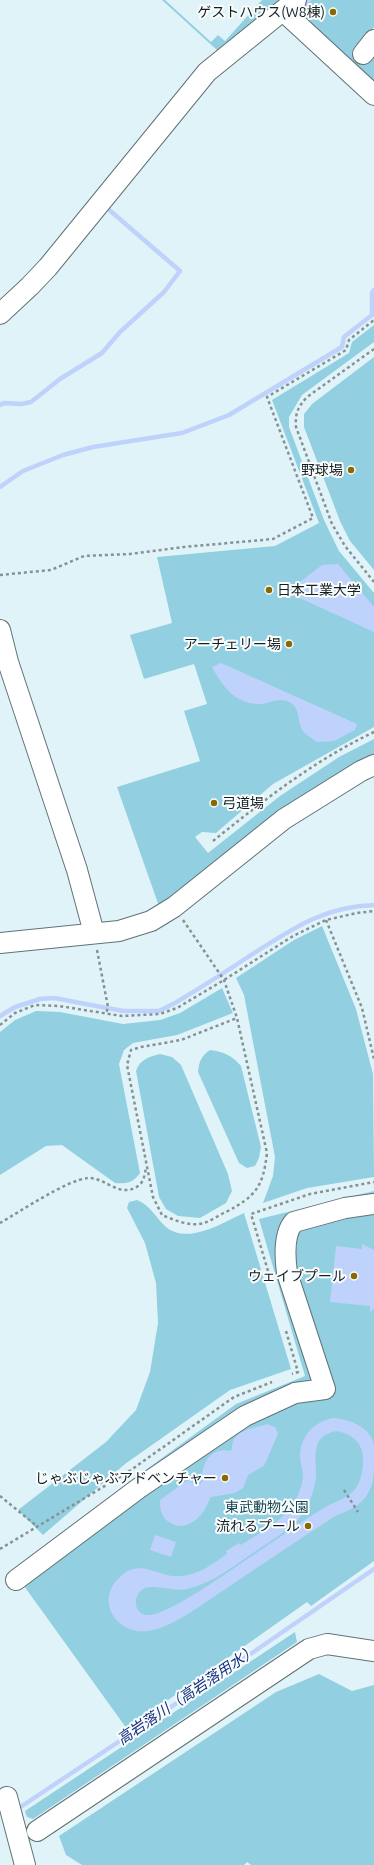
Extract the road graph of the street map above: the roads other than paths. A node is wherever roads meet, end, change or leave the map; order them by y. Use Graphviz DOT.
graph roads {
  1 [pos="290,5"];
  2 [pos="374,95"];
  3 [pos="0,314"];
  4 [pos="0,630"];
  5 [pos="374,765"];
  6 [pos="96,940"];
  7 [pos="0,942"];
  8 [pos="374,1204"];
  9 [pos="16,1580"];
  10 [pos="374,1651"];
  11 [pos="7,1797"];
  12 [pos="37,1831"];
  13 [pos="24,1865"];
  1 -- 2 [label="street"];
  1 -- 3 [label="street"];
  4 -- 6 [label="street"];
  5 -- 6 [label="street"];
  6 -- 7 [label="street"];
  8 -- 9 [label="street"];
  10 -- 12 [label="street"];
  11 -- 13 [label="street"];
}
